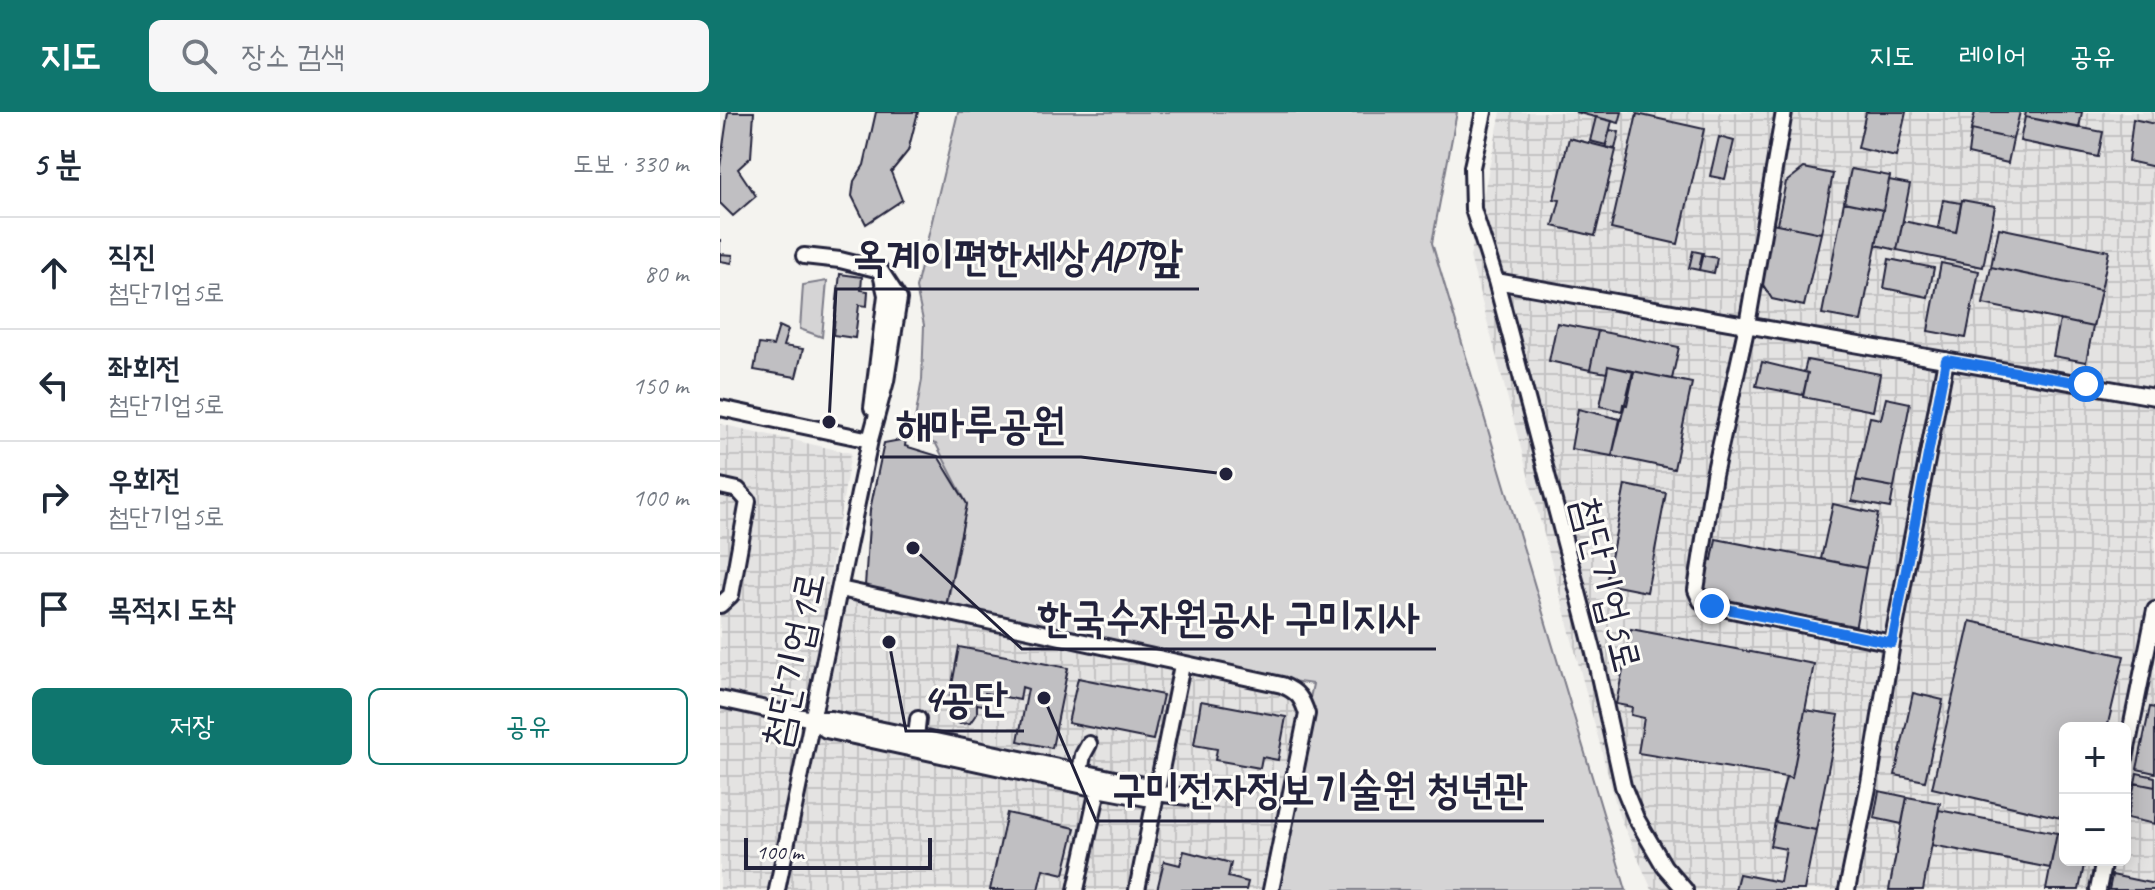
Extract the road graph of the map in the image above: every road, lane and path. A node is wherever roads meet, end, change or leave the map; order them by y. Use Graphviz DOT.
graph roads {
  1 [pos="1484,112"];
  2 [pos="1784,112"];
  3 [pos="804,256"];
  4 [pos="1496,281"];
  5 [pos="1747,325"];
  6 [pos="1946,360"];
  7 [pos="2155,397"];
  8 [pos="720,408"];
  9 [pos="870,440"];
  10 [pos="720,486"];
  11 [pos="840,589"];
  12 [pos="720,605"];
  13 [pos="2155,610"];
  14 [pos="1892,643"];
  15 [pos="1182,665"];
  16 [pos="720,699"];
  17 [pos="812,719"];
  18 [pos="918,719"];
  19 [pos="2131,728"];
  20 [pos="916,743"];
  21 [pos="1089,744"];
  22 [pos="1080,772"];
  23 [pos="1098,789"];
  24 [pos="1156,794"];
  25 [pos="1195,798"];
  26 [pos="2103,866"];
  27 [pos="777,890"];
  28 [pos="1076,890"];
  29 [pos="1137,890"];
  30 [pos="1271,890"];
  31 [pos="1685,890"];
  32 [pos="1847,890"];
  33 [pos="2098,890"];
  1 -- 4 [label="street, 첨단기업5로"];
  2 -- 5 [label="street, 첨단기업5로"];
  3 -- 9 [label="street, 첨단기업1로"];
  4 -- 5 [label="street"];
  4 -- 31 [label="street, 첨단기업5로"];
  5 -- 6 [label="street"];
  5 -- 14 [label="street, 첨단기업5로"];
  6 -- 7 [label="street"];
  6 -- 14 [label="street"];
  8 -- 9 [label="street"];
  9 -- 11 [label="street, 첨단기업1로"];
  10 -- 12 [label="street"];
  11 -- 15 [label="street"];
  11 -- 17 [label="street, 첨단기업1로"];
  13 -- 19 [label="street"];
  14 -- 32 [label="street"];
  15 -- 24 [label="street"];
  15 -- 30 [label="street"];
  16 -- 17 [label="street"];
  17 -- 20 [label="street"];
  17 -- 27 [label="street, 첨단기업1로"];
  18 -- 20 [label="street"];
  20 -- 22 [label="street"];
  20 -- 23 [label="street"];
  21 -- 22 [label="street"];
  22 -- 24 [label="street"];
  23 -- 24 [label="street"];
  23 -- 28 [label="street"];
  24 -- 25 [label="street"];
  24 -- 29 [label="street"];
  26 -- 33 [label="street"];
}
